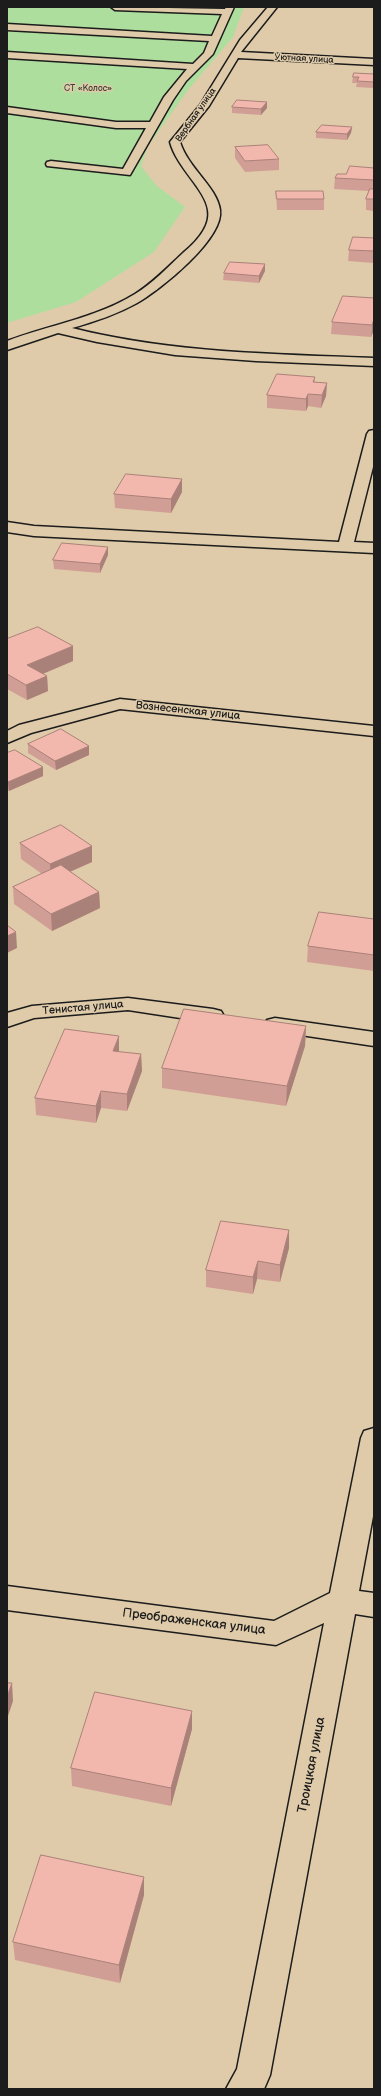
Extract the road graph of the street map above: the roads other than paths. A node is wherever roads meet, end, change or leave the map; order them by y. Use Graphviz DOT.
graph roads {
  1 [pos="115,7"];
  2 [pos="272,7"];
  3 [pos="229,10"];
  4 [pos="7,27"];
  5 [pos="215,39"];
  6 [pos="235,55"];
  7 [pos="7,56"];
  8 [pos="374,62"];
  9 [pos="195,67"];
  10 [pos="7,110"];
  11 [pos="152,125"];
  12 [pos="51,164"];
  13 [pos="60,329"];
  14 [pos="7,346"];
  15 [pos="374,362"];
  16 [pos="374,434"];
  17 [pos="7,528"];
  18 [pos="346,545"];
  19 [pos="374,548"];
  20 [pos="374,731"];
  21 [pos="7,738"];
  22 [pos="236,1019"];
  23 [pos="7,1020"];
  24 [pos="259,1022"];
  25 [pos="374,1039"];
  26 [pos="374,1438"];
  27 [pos="7,1598"];
  28 [pos="344,1600"];
  29 [pos="374,1605"];
  30 [pos="244,2089"];
  1 -- 3 [label="street"];
  2 -- 6 [label="street, Вербная улица"];
  3 -- 5 [label="street"];
  4 -- 5 [label="street"];
  5 -- 9 [label="street"];
  6 -- 8 [label="street, Уютная улица"];
  6 -- 13 [label="street, Вербная улица"];
  7 -- 9 [label="street"];
  9 -- 11 [label="street"];
  10 -- 11 [label="street"];
  11 -- 12 [label="street"];
  13 -- 14 [label="street, Вербная улица"];
  13 -- 15 [label="street"];
  16 -- 18 [label="street"];
  17 -- 18 [label="street"];
  18 -- 19 [label="street"];
  20 -- 21 [label="street, Вознесенская улица"];
  22 -- 23 [label="street, Тенистая улица"];
  24 -- 25 [label="street"];
  26 -- 28 [label="street, Троицкая улица"];
  27 -- 28 [label="street, Преображенская улица"];
  28 -- 29 [label="street"];
  28 -- 30 [label="street, Троицкая улица"];
}
